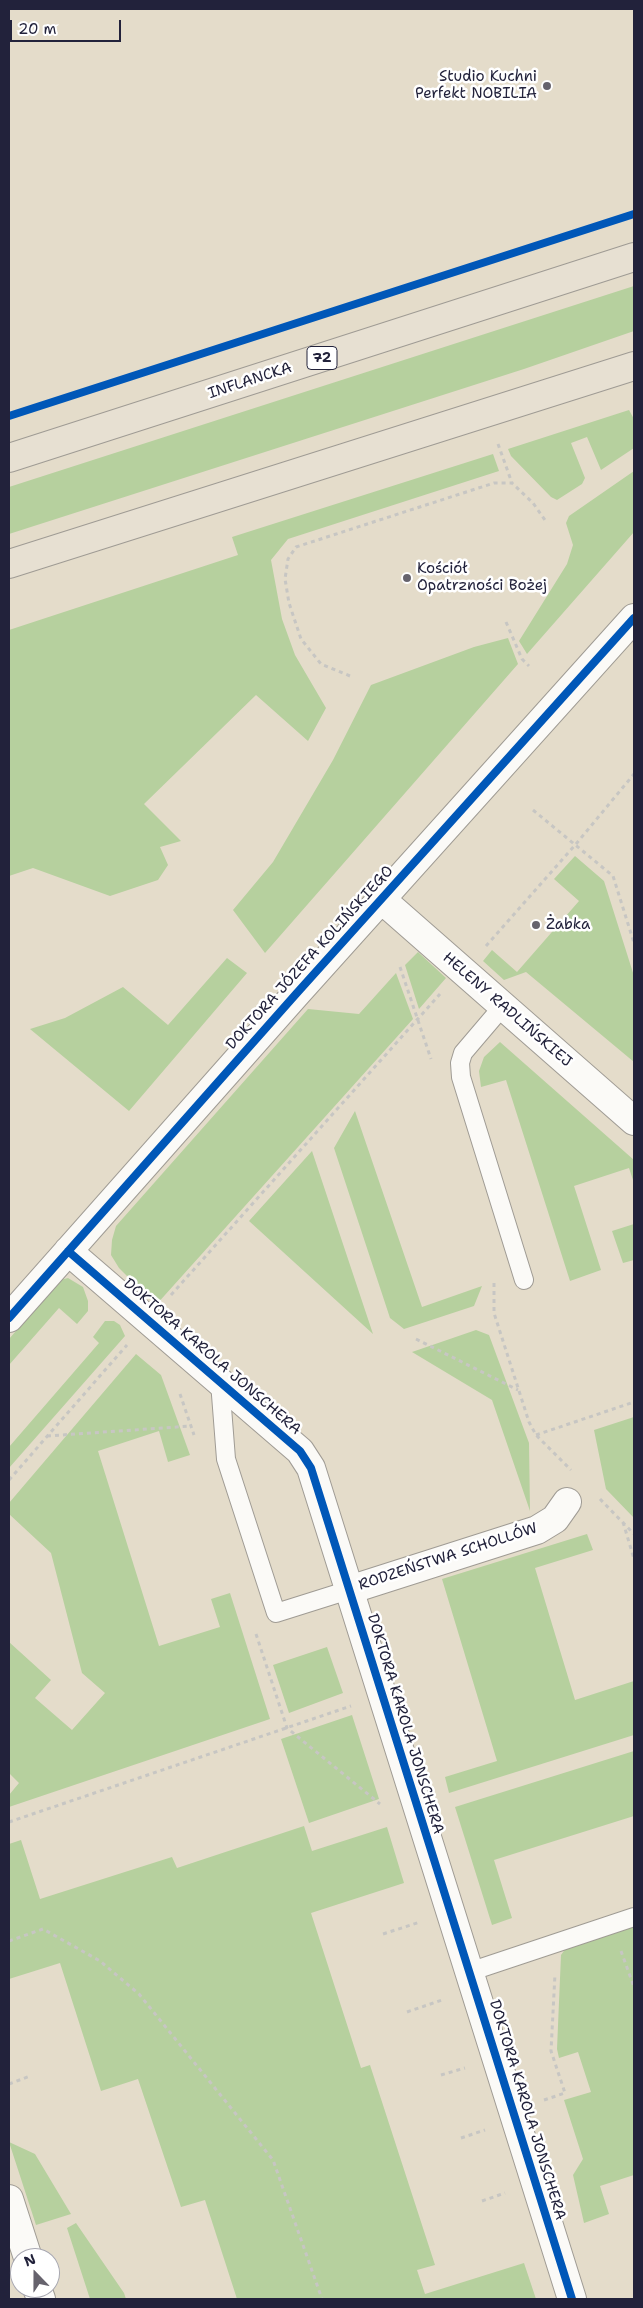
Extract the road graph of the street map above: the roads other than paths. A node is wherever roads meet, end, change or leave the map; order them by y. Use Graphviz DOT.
graph roads {
  1 [pos="634,257"];
  2 [pos="629,370"];
  3 [pos="9,458"];
  4 [pos="9,564"];
  5 [pos="634,618"];
  6 [pos="381,899"];
  7 [pos="503,1006"];
  8 [pos="634,1121"];
  9 [pos="68,1251"];
  10 [pos="524,1280"];
  11 [pos="9,1318"];
  12 [pos="220,1382"];
  13 [pos="567,1502"];
  14 [pos="349,1590"];
  15 [pos="634,1917"];
  16 [pos="469,1972"];
  17 [pos="9,2199"];
  18 [pos="25,2248"];
  19 [pos="572,2299"];
  1 -- 3 [label="main road, INFLANCKA / 72"];
  2 -- 4 [label="main road"];
  5 -- 6 [label="street, DOKTORA JÓZEFA KOLIŃSKIEGO"];
  6 -- 7 [label="street, HELENY RADLIŃSKIEJ"];
  6 -- 9 [label="street, DOKTORA JÓZEFA KOLIŃSKIEGO"];
  7 -- 8 [label="street, HELENY RADLIŃSKIEJ"];
  7 -- 10 [label="lane"];
  9 -- 11 [label="street, DOKTORA JÓZEFA KOLIŃSKIEGO"];
  9 -- 12 [label="street, DOKTORA KAROLA JONSCHERA"];
  12 -- 14 [label="street, DOKTORA KAROLA JONSCHERA"];
  12 -- 14 [label="lane"];
  13 -- 14 [label="street, RODZEŃSTWA SCHOLLÓW"];
  14 -- 16 [label="street, DOKTORA KAROLA JONSCHERA"];
  15 -- 16 [label="lane"];
  16 -- 19 [label="street, DOKTORA KAROLA JONSCHERA"];
  17 -- 18 [label="street"];
}
